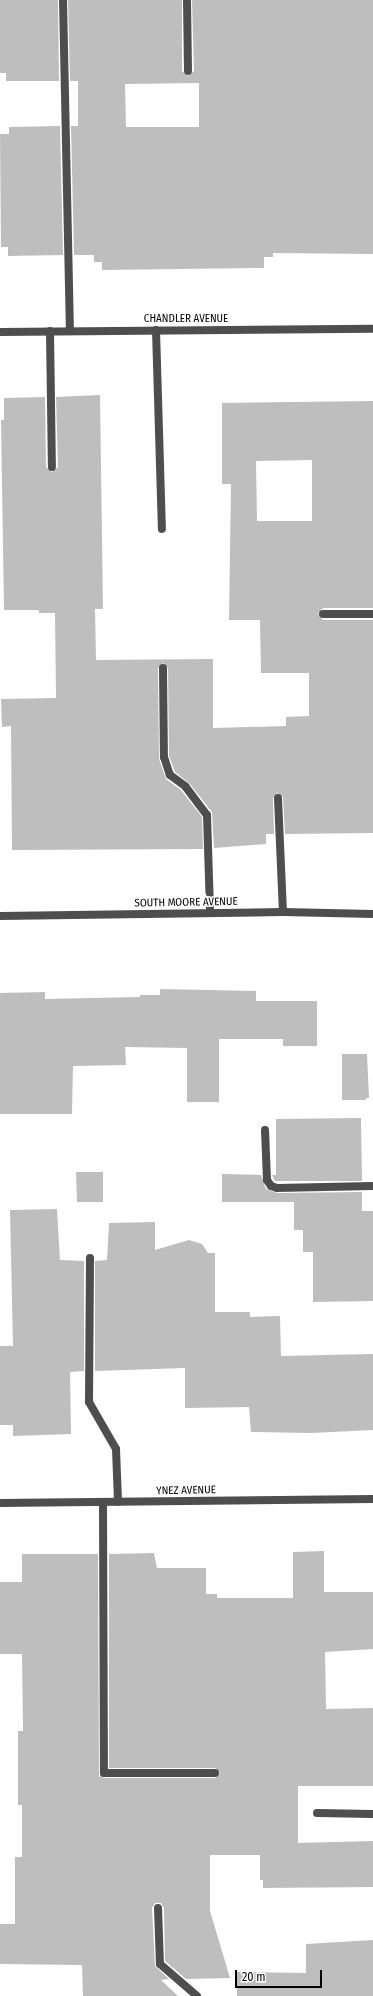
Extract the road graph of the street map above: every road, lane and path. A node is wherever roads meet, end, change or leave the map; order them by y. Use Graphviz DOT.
graph roads {
  1 [pos="63,0"];
  2 [pos="187,0"];
  3 [pos="188,70"];
  4 [pos="373,329"];
  5 [pos="156,330"];
  6 [pos="50,331"];
  7 [pos="70,331"];
  8 [pos="0,332"];
  9 [pos="52,467"];
  10 [pos="162,529"];
  11 [pos="323,614"];
  12 [pos="373,614"];
  13 [pos="163,668"];
  14 [pos="278,798"];
  15 [pos="283,912"];
  16 [pos="210,913"];
  17 [pos="373,914"];
  18 [pos="0,916"];
  19 [pos="265,1130"];
  20 [pos="373,1186"];
  21 [pos="90,1258"];
  22 [pos="373,1499"];
  23 [pos="118,1502"];
  24 [pos="0,1503"];
  25 [pos="104,1503"];
  26 [pos="215,1773"];
  27 [pos="317,1813"];
  28 [pos="373,1814"];
  29 [pos="158,1908"];
  30 [pos="198,1996"];
  1 -- 7 [label="street"];
  2 -- 3 [label="street"];
  4 -- 5 [label="street, CHANDLER AVENUE"];
  5 -- 7 [label="street, CHANDLER AVENUE"];
  5 -- 10 [label="street"];
  6 -- 7 [label="street, CHANDLER AVENUE"];
  6 -- 8 [label="street, CHANDLER AVENUE"];
  6 -- 9 [label="street"];
  11 -- 12 [label="street"];
  13 -- 16 [label="street"];
  14 -- 15 [label="street"];
  15 -- 16 [label="street, SOUTH MOORE AVENUE"];
  15 -- 17 [label="street, SOUTH MOORE AVENUE"];
  16 -- 18 [label="street, SOUTH MOORE AVENUE"];
  19 -- 20 [label="street"];
  21 -- 23 [label="street"];
  22 -- 23 [label="street, YNEZ AVENUE"];
  23 -- 25 [label="street, YNEZ AVENUE"];
  24 -- 25 [label="street, YNEZ AVENUE"];
  25 -- 26 [label="street"];
  27 -- 28 [label="street"];
  29 -- 30 [label="street"];
}
